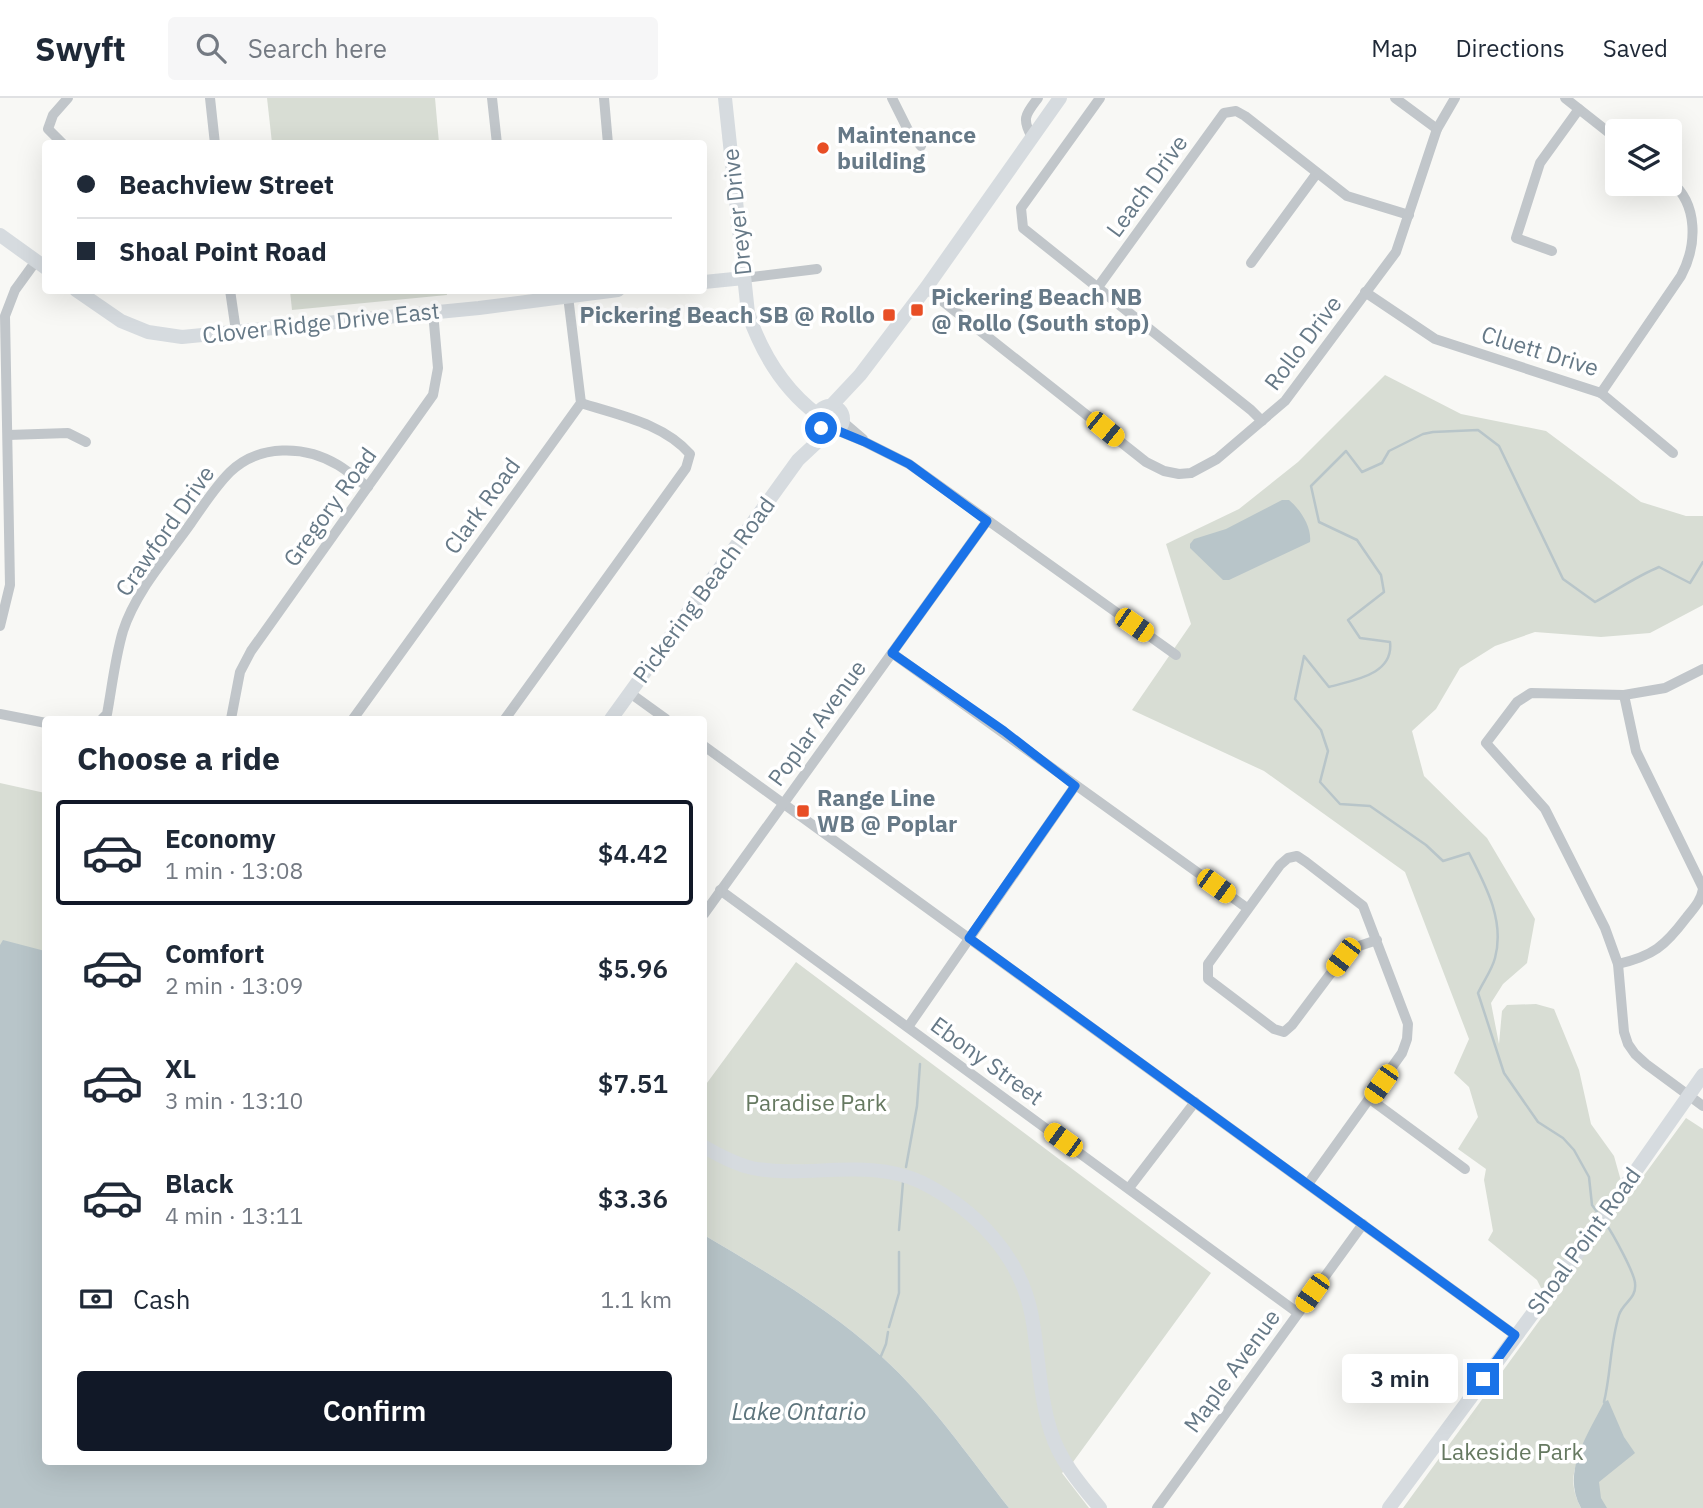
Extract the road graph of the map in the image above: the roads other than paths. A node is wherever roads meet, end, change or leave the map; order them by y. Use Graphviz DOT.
graph roads {
  1 [pos="68,98"];
  2 [pos="209,98"];
  3 [pos="492,98"];
  4 [pos="604,98"];
  5 [pos="725,98"];
  6 [pos="891,98"];
  7 [pos="1038,98"];
  8 [pos="1060,98"];
  9 [pos="1100,98"];
  10 [pos="1395,98"];
  11 [pos="1455,98"];
  12 [pos="1565,98"];
  13 [pos="1578,109"];
  14 [pos="1437,129"];
  15 [pos="1605,130"];
  16 [pos="1032,137"];
  17 [pos="59,140"];
  18 [pos="214,140"];
  19 [pos="497,140"];
  20 [pos="608,140"];
  21 [pos="921,146"];
  22 [pos="1317,173"];
  23 [pos="1682,195"];
  24 [pos="1409,215"];
  25 [pos="0,235"];
  26 [pos="1552,251"];
  27 [pos="1251,263"];
  28 [pos="41,265"];
  29 [pos="817,269"];
  30 [pos="744,278"];
  31 [pos="707,282"];
  32 [pos="1097,287"];
  33 [pos="926,288"];
  34 [pos="1365,292"];
  35 [pos="82,294"];
  36 [pos="231,294"];
  37 [pos="585,294"];
  38 [pos="568,296"];
  39 [pos="433,312"];
  40 [pos="236,331"];
  41 [pos="1601,393"];
  42 [pos="580,403"];
  43 [pos="830,419"];
  44 [pos="1262,421"];
  45 [pos="8,435"];
  46 [pos="86,442"];
  47 [pos="1673,453"];
  48 [pos="368,487"];
  49 [pos="987,521"];
  50 [pos="0,626"];
  51 [pos="892,653"];
  52 [pos="1176,655"];
  53 [pos="1703,669"];
  54 [pos="630,693"];
  55 [pos="1624,695"];
  56 [pos="0,714"];
  57 [pos="106,716"];
  58 [pos="232,716"];
  59 [pos="355,716"];
  60 [pos="507,716"];
  61 [pos="613,716"];
  62 [pos="662,716"];
  63 [pos="42,722"];
  64 [pos="707,748"];
  65 [pos="1075,786"];
  66 [pos="783,804"];
  67 [pos="1703,888"];
  68 [pos="720,890"];
  69 [pos="1247,908"];
  70 [pos="707,910"];
  71 [pos="969,938"];
  72 [pos="1377,940"];
  73 [pos="1618,964"];
  74 [pos="908,1027"];
  75 [pos="1703,1075"];
  76 [pos="1689,1094"];
  77 [pos="1370,1099"];
  78 [pos="1195,1102"];
  79 [pos="1703,1106"];
  80 [pos="707,1149"];
  81 [pos="1465,1169"];
  82 [pos="1308,1184"];
  83 [pos="1129,1188"];
  84 [pos="1363,1224"];
  85 [pos="1298,1313"];
  86 [pos="1515,1335"];
  87 [pos="1100,1508"];
  88 [pos="1157,1508"];
  89 [pos="1389,1508"];
  1 -- 17 [label="street"];
  2 -- 18 [label="street"];
  3 -- 19 [label="street"];
  4 -- 20 [label="street"];
  5 -- 30 [label="street, Dreyer Drive"];
  6 -- 21 [label="street"];
  7 -- 16 [label="street"];
  8 -- 16 [label="street, Pickering Beach Road"];
  9 -- 32 [label="street"];
  10 -- 14 [label="street"];
  11 -- 14 [label="street, Rollo Drive"];
  12 -- 13 [label="street"];
  13 -- 15 [label="street"];
  13 -- 26 [label="street"];
  14 -- 24 [label="street, Rollo Drive"];
  16 -- 33 [label="street, Pickering Beach Road"];
  22 -- 24 [label="street, Leach Drive"];
  22 -- 27 [label="street"];
  22 -- 32 [label="street, Leach Drive"];
  23 -- 41 [label="street, Cluett Drive"];
  24 -- 34 [label="street, Rollo Drive"];
  25 -- 28 [label="street"];
  28 -- 45 [label="street"];
  29 -- 30 [label="street"];
  30 -- 31 [label="street"];
  30 -- 43 [label="street, Dreyer Drive"];
  32 -- 44 [label="street"];
  33 -- 43 [label="street, Pickering Beach Road"];
  33 -- 44 [label="street, Rollo Drive"];
  34 -- 41 [label="street, Cluett Drive"];
  34 -- 44 [label="street, Rollo Drive"];
  35 -- 40 [label="street, Clover Ridge Drive East"];
  36 -- 40 [label="street"];
  37 -- 38 [label="street, Clover Ridge Drive East"];
  38 -- 39 [label="street, Clover Ridge Drive East"];
  38 -- 42 [label="street"];
  39 -- 40 [label="street, Clover Ridge Drive East"];
  39 -- 48 [label="street, Gregory Road"];
  41 -- 47 [label="street"];
  42 -- 59 [label="street, Clark Road"];
  42 -- 60 [label="street"];
  43 -- 49 [label="street"];
  43 -- 54 [label="street, Pickering Beach Road"];
  45 -- 46 [label="street"];
  45 -- 50 [label="street"];
  48 -- 57 [label="street, Crawford Drive"];
  48 -- 58 [label="street, Gregory Road"];
  49 -- 51 [label="street, Poplar Avenue"];
  49 -- 52 [label="street"];
  51 -- 65 [label="street"];
  51 -- 66 [label="street, Poplar Avenue"];
  53 -- 55 [label="street"];
  54 -- 61 [label="street, Pickering Beach Road"];
  54 -- 62 [label="street"];
  55 -- 67 [label="street"];
  55 -- 73 [label="street"];
  56 -- 63 [label="street"];
  64 -- 66 [label="street"];
  65 -- 69 [label="street"];
  65 -- 71 [label="street"];
  66 -- 68 [label="street, Poplar Avenue"];
  66 -- 71 [label="street"];
  67 -- 73 [label="street"];
  68 -- 70 [label="street, Poplar Avenue"];
  68 -- 74 [label="street, Ebony Street"];
  69 -- 72 [label="street"];
  69 -- 72 [label="street"];
  71 -- 74 [label="street"];
  71 -- 78 [label="street"];
  72 -- 77 [label="street"];
  73 -- 76 [label="street"];
  74 -- 83 [label="street, Ebony Street"];
  75 -- 76 [label="street, Shoal Point Road"];
  76 -- 79 [label="street"];
  76 -- 86 [label="street, Shoal Point Road"];
  77 -- 81 [label="street"];
  77 -- 82 [label="street"];
  78 -- 82 [label="street"];
  78 -- 83 [label="street"];
  80 -- 87 [label="street"];
  82 -- 84 [label="street"];
  83 -- 85 [label="street, Ebony Street"];
  84 -- 85 [label="street, Maple Avenue"];
  84 -- 86 [label="street"];
  85 -- 88 [label="street, Maple Avenue"];
  86 -- 89 [label="street, Shoal Point Road"];
}
